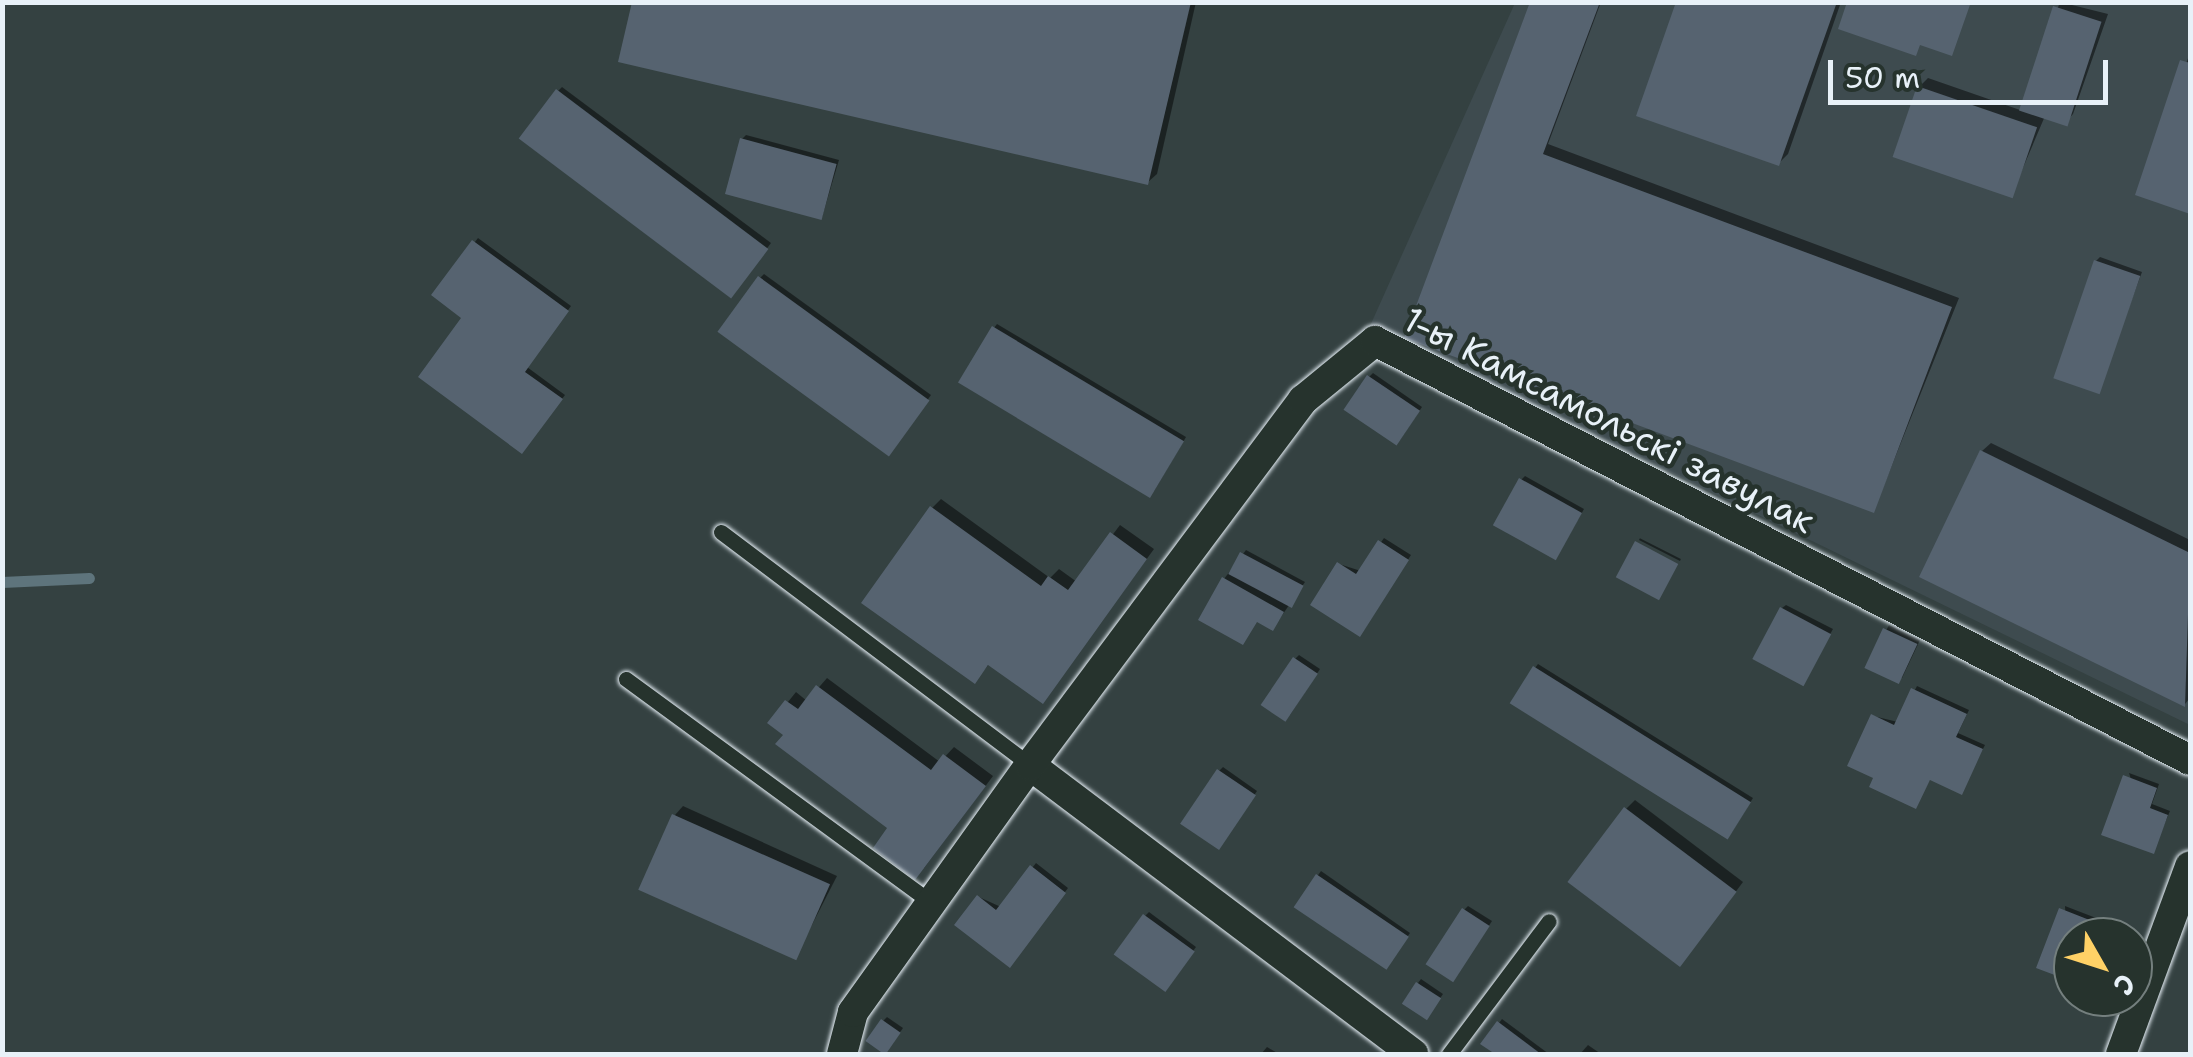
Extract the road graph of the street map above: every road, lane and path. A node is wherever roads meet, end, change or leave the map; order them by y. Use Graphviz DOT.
graph roads {
  1 [pos="721,532"];
  2 [pos="626,679"];
  3 [pos="2190,760"];
  4 [pos="1030,764"];
  5 [pos="2190,866"];
  6 [pos="932,902"];
  7 [pos="1549,921"];
  8 [pos="842,1054"];
  9 [pos="1413,1054"];
  10 [pos="1449,1054"];
  11 [pos="2121,1054"];
  1 -- 4 [label="lane"];
  2 -- 6 [label="lane"];
  3 -- 4 [label="street, 1-ы Камсамольскі завулак"];
  4 -- 6 [label="street"];
  4 -- 9 [label="street"];
  5 -- 11 [label="street"];
  6 -- 8 [label="street"];
  7 -- 10 [label="lane"];
}
